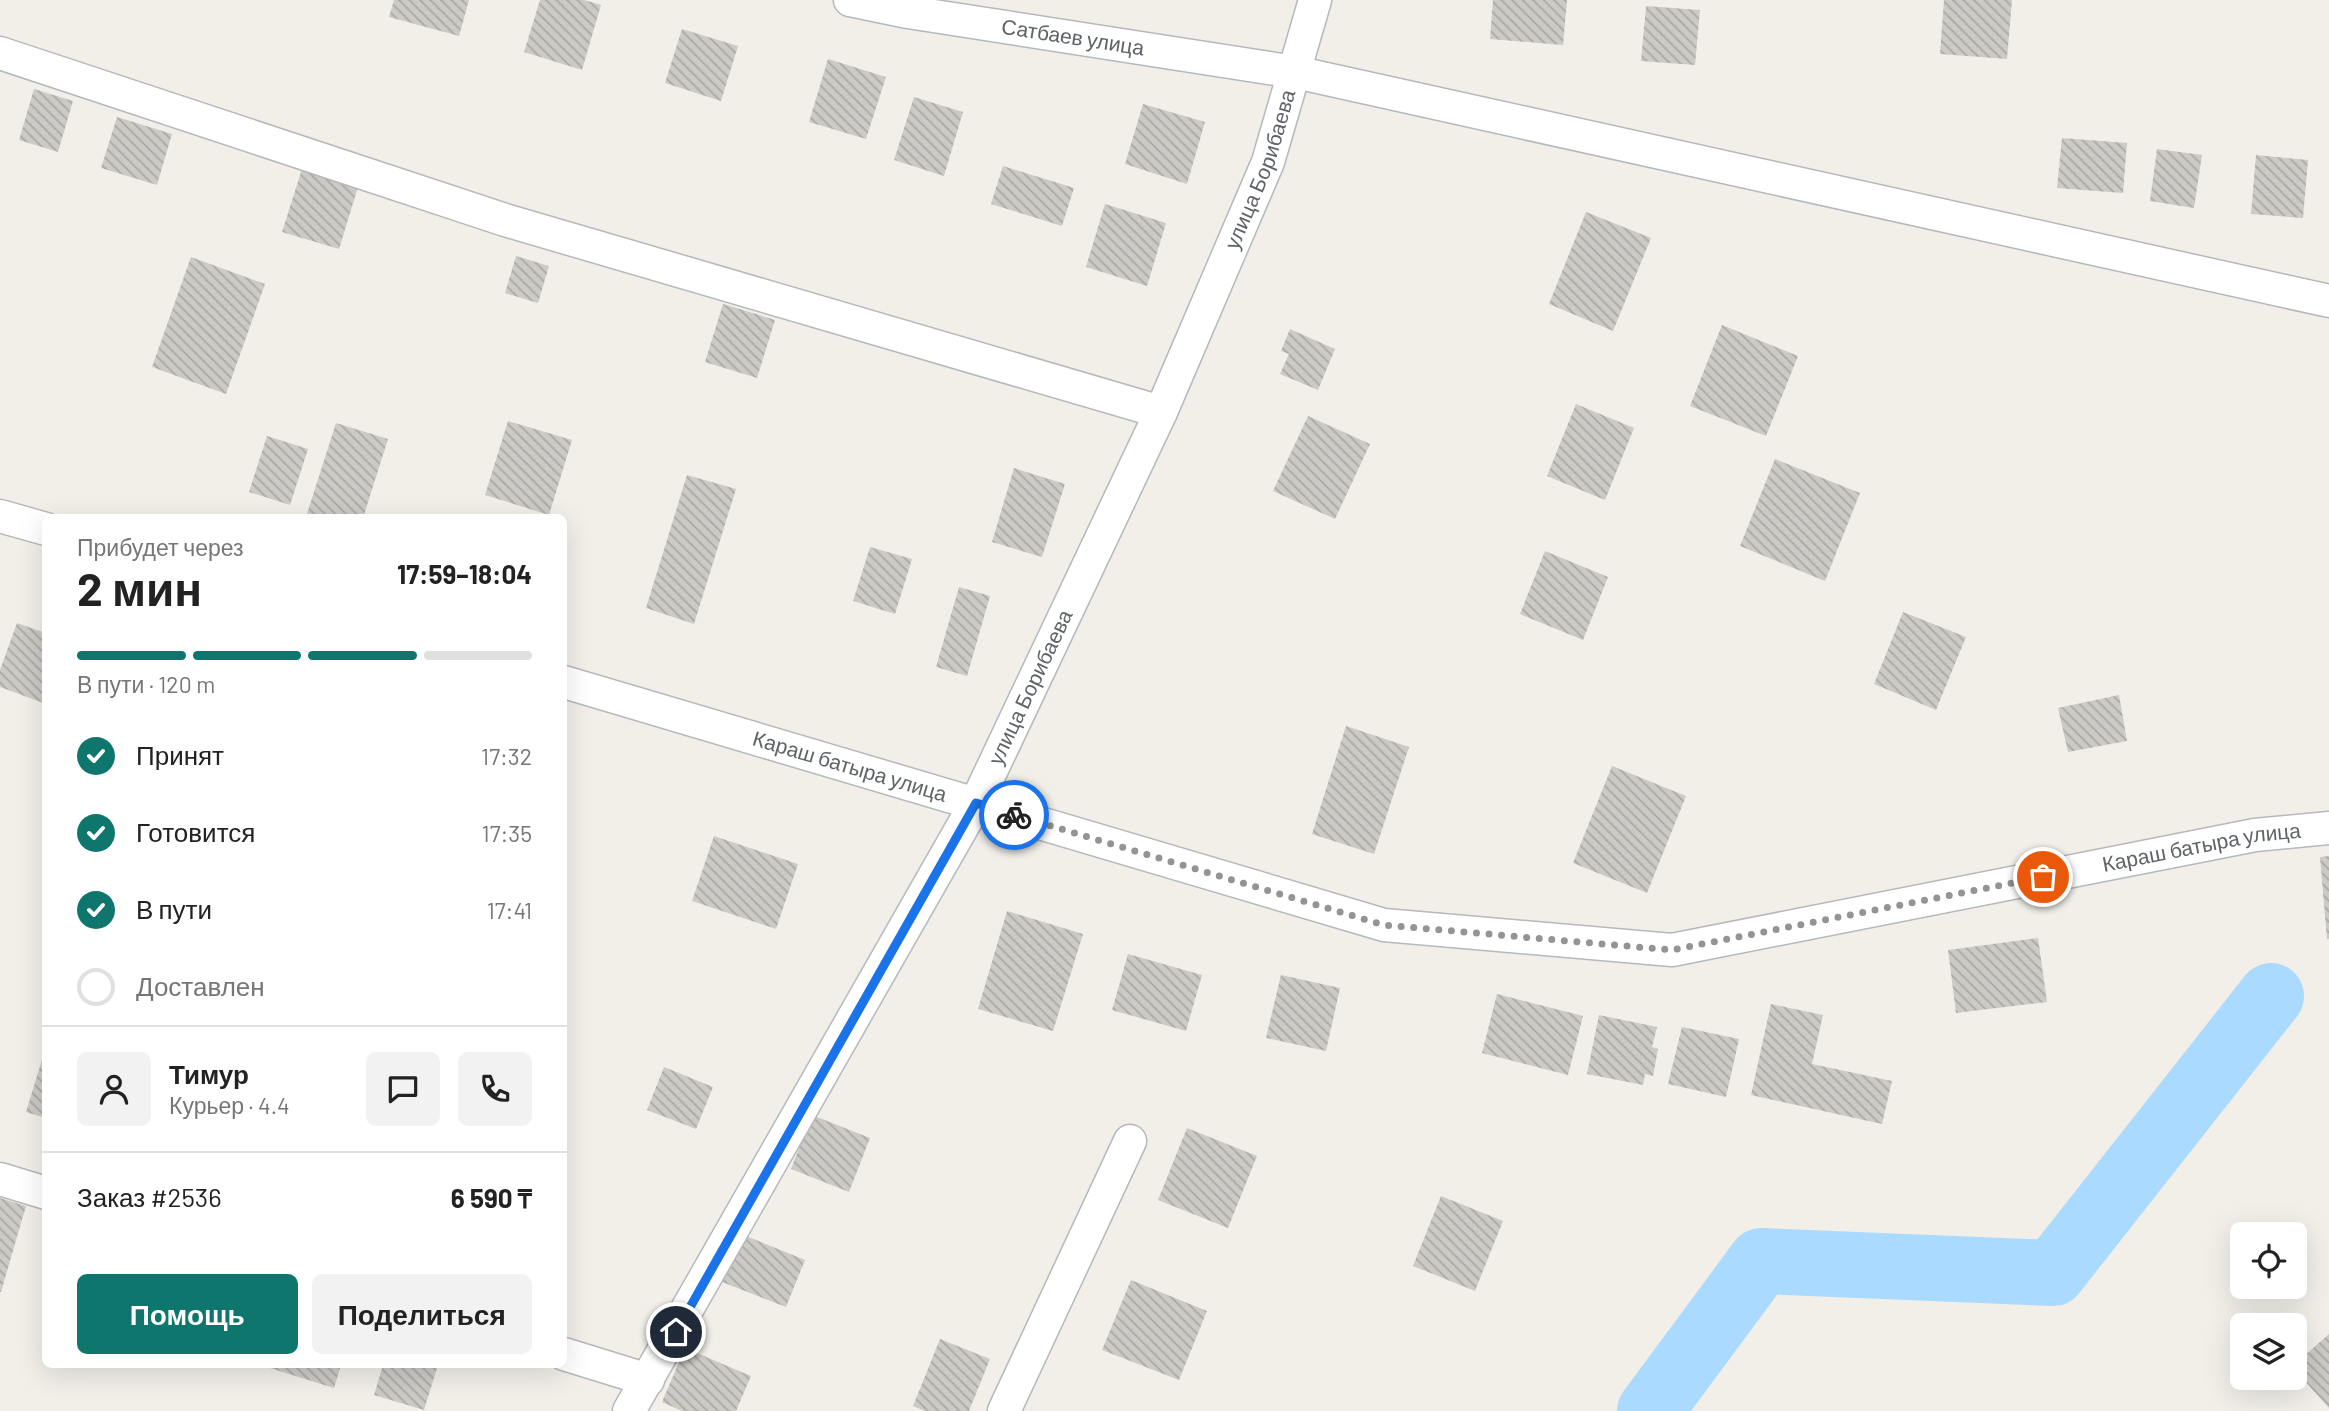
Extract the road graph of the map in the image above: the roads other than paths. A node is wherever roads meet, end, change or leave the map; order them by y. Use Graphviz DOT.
graph roads {
  1 [pos="850,0"];
  2 [pos="1315,0"];
  3 [pos="0,53"];
  4 [pos="1294,72"];
  5 [pos="2329,300"];
  6 [pos="1161,412"];
  7 [pos="0,516"];
  8 [pos="42,528"];
  9 [pos="567,683"];
  10 [pos="976,803"];
  11 [pos="2329,828"];
  12 [pos="1130,1141"];
  13 [pos="0,1179"];
  14 [pos="42,1193"];
  15 [pos="567,1355"];
  16 [pos="648,1380"];
  17 [pos="629,1411"];
  18 [pos="1004,1411"];
  1 -- 4 [label="street, Сатбаев улица"];
  2 -- 4 [label="street, улица Борибаева"];
  3 -- 6 [label="street"];
  4 -- 5 [label="street, Сатбаев улица"];
  4 -- 6 [label="street, улица Борибаева"];
  6 -- 10 [label="street, улица Борибаева"];
  7 -- 8 [label="street"];
  9 -- 10 [label="street, Караш батыра улица"];
  10 -- 11 [label="street, Караш батыра улица"];
  10 -- 16 [label="street, улица Борибаева"];
  12 -- 18 [label="street"];
  13 -- 14 [label="street"];
  15 -- 16 [label="street"];
  16 -- 17 [label="street, улица Борибаева"];
}
